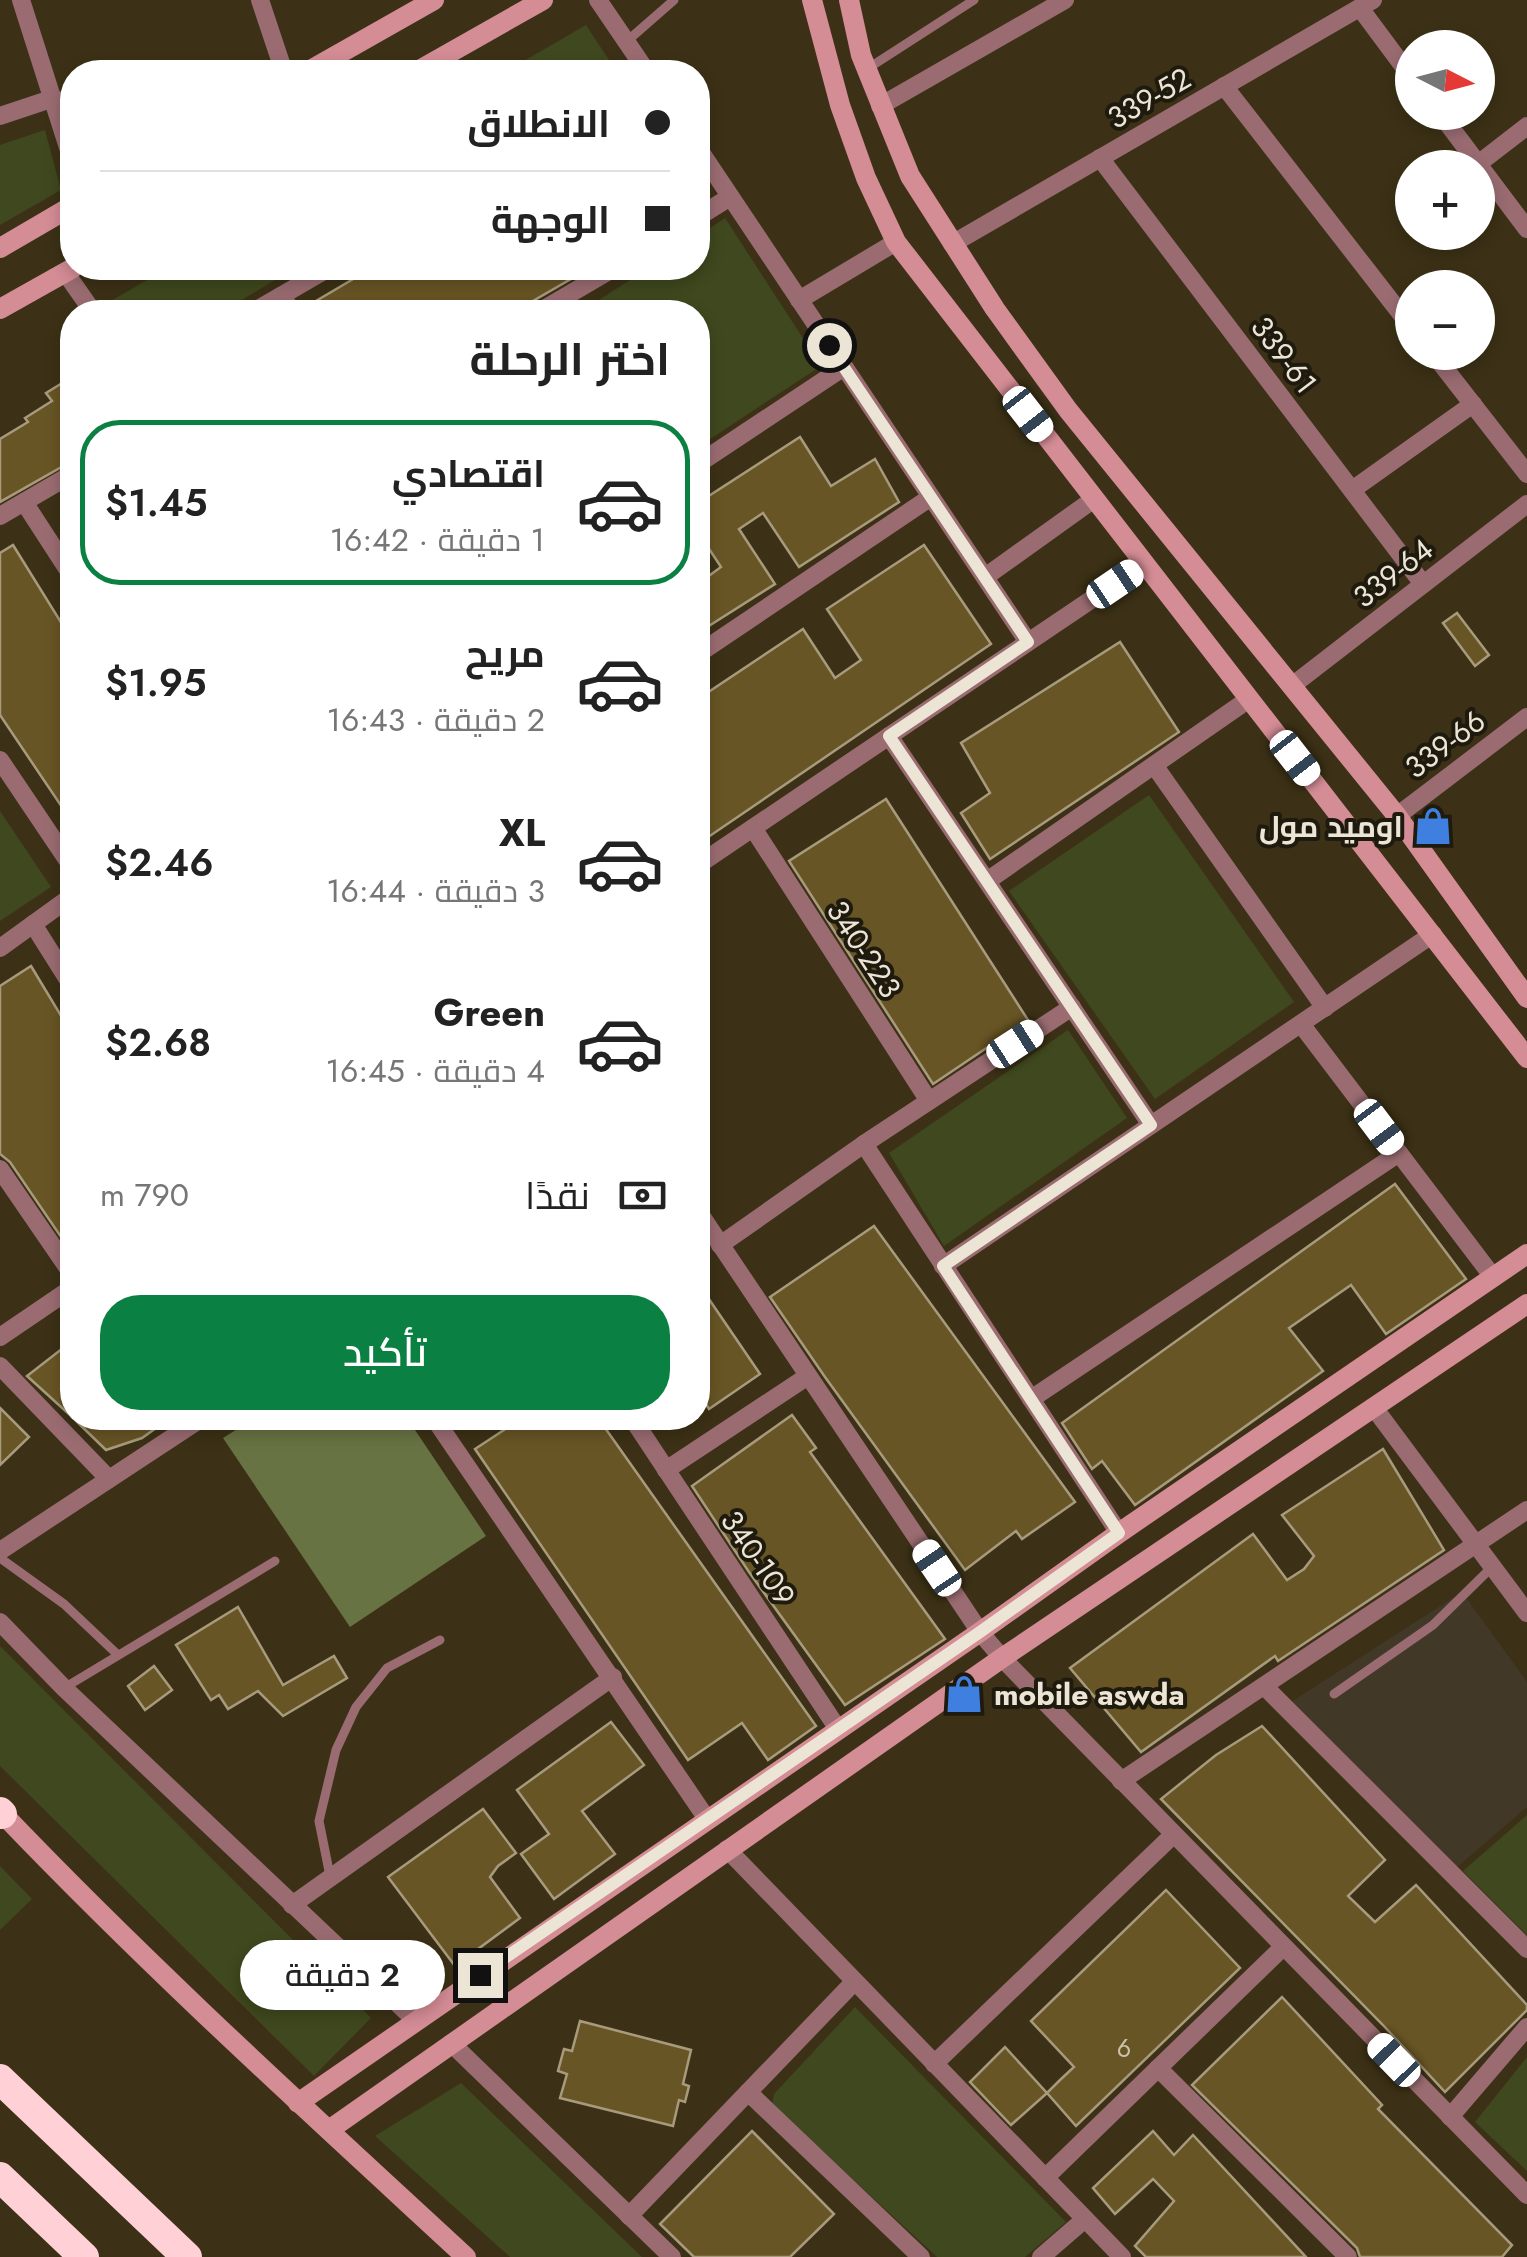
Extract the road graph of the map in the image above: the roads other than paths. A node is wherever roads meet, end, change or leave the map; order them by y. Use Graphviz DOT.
graph roads {
  1 [pos="22,0"];
  2 [pos="260,0"];
  3 [pos="434,0"];
  4 [pos="543,0"];
  5 [pos="598,0"];
  6 [pos="674,0"];
  7 [pos="812,0"];
  8 [pos="974,0"];
  9 [pos="1065,0"];
  10 [pos="850,3"];
  11 [pos="1366,4"];
  12 [pos="626,42"];
  13 [pos="1395,51"];
  14 [pos="280,60"];
  15 [pos="328,60"];
  16 [pos="437,60"];
  17 [pos="639,60"];
  18 [pos="866,70"];
  19 [pos="1224,86"];
  20 [pos="54,98"];
  21 [pos="880,106"];
  22 [pos="0,116"];
  23 [pos="60,119"];
  24 [pos="1527,126"];
  25 [pos="1495,151"];
  26 [pos="1100,158"];
  27 [pos="710,166"];
  28 [pos="1495,187"];
  29 [pos="730,197"];
  30 [pos="710,210"];
  31 [pos="60,213"];
  32 [pos="1527,229"];
  33 [pos="896,242"];
  34 [pos="952,244"];
  35 [pos="0,248"];
  36 [pos="60,275"];
  37 [pos="309,280"];
  38 [pos="594,280"];
  39 [pos="282,296"];
  40 [pos="275,300"];
  41 [pos="285,300"];
  42 [pos="559,300"];
  43 [pos="799,300"];
  44 [pos="1395,306"];
  45 [pos="0,309"];
  46 [pos="844,367"];
  47 [pos="1446,370"];
  48 [pos="1473,404"];
  49 [pos="710,456"];
  50 [pos="1527,474"];
  51 [pos="60,481"];
  52 [pos="1352,490"];
  53 [pos="931,497"];
  54 [pos="1094,499"];
  55 [pos="24,502"];
  56 [pos="1527,504"];
  57 [pos="0,516"];
  58 [pos="60,558"];
  59 [pos="1144,564"];
  60 [pos="984,576"];
  61 [pos="1423,584"];
  62 [pos="710,641"];
  63 [pos="1028,642"];
  64 [pos="1292,685"];
  65 [pos="1249,699"];
  66 [pos="1521,721"];
  67 [pos="889,736"];
  68 [pos="1527,741"];
  69 [pos="0,760"];
  70 [pos="1154,765"];
  71 [pos="1397,816"];
  72 [pos="753,828"];
  73 [pos="60,850"];
  74 [pos="710,858"];
  75 [pos="986,881"];
  76 [pos="60,905"];
  77 [pos="33,924"];
  78 [pos="1433,934"];
  79 [pos="0,948"];
  80 [pos="60,967"];
  81 [pos="1527,998"];
  82 [pos="1072,1007"];
  83 [pos="1325,1008"];
  84 [pos="1499,1020"];
  85 [pos="1301,1024"];
  86 [pos="1527,1058"];
  87 [pos="930,1101"];
  88 [pos="1151,1125"];
  89 [pos="864,1144"];
  90 [pos="1399,1153"];
  91 [pos="0,1169"];
  92 [pos="710,1230"];
  93 [pos="720,1245"];
  94 [pos="1527,1254"];
  95 [pos="60,1256"];
  96 [pos="943,1266"];
  97 [pos="1494,1277"];
  98 [pos="60,1296"];
  99 [pos="1527,1304"];
  100 [pos="0,1337"];
  101 [pos="0,1366"];
  102 [pos="808,1376"];
  103 [pos="1031,1399"];
  104 [pos="1375,1409"];
  105 [pos="60,1429"];
  106 [pos="61,1430"];
  107 [pos="184,1430"];
  108 [pos="448,1430"];
  109 [pos="640,1430"];
  110 [pos="666,1470"];
  111 [pos="108,1479"];
  112 [pos="1527,1510"];
  113 [pos="1119,1533"];
  114 [pos="1475,1546"];
  115 [pos="0,1554"];
  116 [pos="275,1560"];
  117 [pos="1492,1567"];
  118 [pos="1527,1612"];
  119 [pos="0,1622"];
  120 [pos="980,1632"];
  121 [pos="440,1640"];
  122 [pos="118,1655"];
  123 [pos="1002,1658"];
  124 [pos="613,1677"];
  125 [pos="1265,1687"];
  126 [pos="64,1688"];
  127 [pos="1334,1694"];
  128 [pos="838,1729"];
  129 [pos="1121,1781"];
  130 [pos="1,1812"];
  131 [pos="707,1819"];
  132 [pos="1173,1834"];
  133 [pos="727,1849"];
  134 [pos="330,1879"];
  135 [pos="292,1905"];
  136 [pos="1283,1947"];
  137 [pos="1527,1948"];
  138 [pos="854,1982"];
  139 [pos="414,2020"];
  140 [pos="1527,2027"];
  141 [pos="452,2043"];
  142 [pos="934,2064"];
  143 [pos="1158,2068"];
  144 [pos="0,2079"];
  145 [pos="748,2092"];
  146 [pos="298,2103"];
  147 [pos="1450,2117"];
  148 [pos="329,2130"];
  149 [pos="0,2177"];
  150 [pos="1045,2178"];
  151 [pos="1527,2195"];
  152 [pos="629,2216"];
  153 [pos="1084,2219"];
  154 [pos="84,2257"];
  155 [pos="187,2257"];
  156 [pos="466,2257"];
  157 [pos="672,2257"];
  158 [pos="921,2257"];
  159 [pos="1041,2257"];
  160 [pos="1122,2257"];
  161 [pos="1348,2257"];
  1 -- 20 [label="street"];
  2 -- 14 [label="street"];
  3 -- 15 [label="street"];
  4 -- 16 [label="street"];
  5 -- 12 [label="street"];
  6 -- 12 [label="lane"];
  7 -- 33 [label="street"];
  8 -- 18 [label="lane"];
  9 -- 21 [label="street"];
  10 -- 18 [label="street"];
  11 -- 13 [label="street"];
  11 -- 19 [label="street, 339-52"];
  12 -- 17 [label="street"];
  18 -- 21 [label="street"];
  19 -- 26 [label="street, 339-52"];
  19 -- 44 [label="street"];
  20 -- 22 [label="street"];
  20 -- 23 [label="street"];
  21 -- 34 [label="street"];
  24 -- 25 [label="street"];
  26 -- 34 [label="street, 339-52"];
  26 -- 52 [label="street, 339-61"];
  27 -- 29 [label="street"];
  28 -- 32 [label="street"];
  29 -- 30 [label="street"];
  29 -- 43 [label="street"];
  31 -- 35 [label="street"];
  33 -- 43 [label="street"];
  33 -- 54 [label="street"];
  34 -- 64 [label="street"];
  36 -- 45 [label="street"];
  37 -- 39 [label="street"];
  38 -- 42 [label="street"];
  39 -- 40 [label="street"];
  39 -- 41 [label="street"];
  43 -- 46 [label="street"];
  46 -- 49 [label="street"];
  46 -- 53 [label="street"];
  47 -- 48 [label="street"];
  48 -- 50 [label="street"];
  48 -- 52 [label="street"];
  51 -- 55 [label="street"];
  52 -- 61 [label="street, 339-61"];
  53 -- 60 [label="street"];
  53 -- 62 [label="street"];
  54 -- 59 [label="street"];
  54 -- 60 [label="street"];
  55 -- 57 [label="street"];
  55 -- 58 [label="street"];
  56 -- 61 [label="street, 339-64"];
  59 -- 63 [label="street"];
  59 -- 65 [label="street"];
  60 -- 63 [label="street"];
  61 -- 64 [label="street, 339-64"];
  63 -- 67 [label="street"];
  64 -- 71 [label="street"];
  65 -- 70 [label="street"];
  65 -- 78 [label="street"];
  66 -- 68 [label="street"];
  66 -- 71 [label="street, 339-66"];
  67 -- 72 [label="street"];
  67 -- 75 [label="street"];
  69 -- 73 [label="street"];
  70 -- 75 [label="street"];
  70 -- 83 [label="street"];
  71 -- 81 [label="street"];
  72 -- 74 [label="street"];
  72 -- 87 [label="street, 340-223"];
  75 -- 82 [label="street"];
  76 -- 77 [label="street"];
  77 -- 79 [label="street"];
  77 -- 80 [label="street"];
  78 -- 83 [label="street"];
  78 -- 84 [label="street"];
  81 -- 84 [label="street"];
  82 -- 87 [label="street"];
  82 -- 88 [label="street"];
  83 -- 85 [label="street"];
  84 -- 86 [label="street"];
  85 -- 88 [label="street"];
  85 -- 90 [label="street"];
  87 -- 89 [label="street"];
  88 -- 96 [label="street"];
  89 -- 93 [label="street"];
  89 -- 96 [label="street"];
  90 -- 97 [label="street"];
  90 -- 103 [label="street"];
  91 -- 95 [label="street"];
  92 -- 93 [label="street"];
  93 -- 102 [label="street"];
  94 -- 97 [label="street"];
  96 -- 103 [label="street"];
  97 -- 113 [label="street"];
  98 -- 100 [label="street"];
  99 -- 104 [label="street"];
  101 -- 105 [label="street"];
  102 -- 110 [label="street"];
  102 -- 120 [label="street"];
  103 -- 113 [label="street"];
  104 -- 114 [label="street"];
  104 -- 123 [label="street"];
  106 -- 111 [label="street"];
  107 -- 111 [label="street"];
  108 -- 124 [label="street"];
  109 -- 110 [label="street, 340-109"];
  110 -- 128 [label="street, 340-109"];
  111 -- 115 [label="street"];
  112 -- 114 [label="street"];
  113 -- 120 [label="street"];
  114 -- 117 [label="street"];
  114 -- 125 [label="street"];
  115 -- 122 [label="lane"];
  116 -- 122 [label="lane"];
  117 -- 118 [label="street"];
  117 -- 127 [label="lane"];
  119 -- 126 [label="street"];
  120 -- 123 [label="street"];
  120 -- 128 [label="street"];
  121 -- 134 [label="lane"];
  122 -- 126 [label="lane"];
  123 -- 129 [label="street"];
  123 -- 133 [label="street"];
  124 -- 131 [label="street"];
  124 -- 134 [label="street"];
  125 -- 129 [label="street"];
  125 -- 137 [label="street"];
  126 -- 135 [label="street"];
  128 -- 131 [label="street"];
  129 -- 132 [label="street"];
  130 -- 146 [label="street"];
  131 -- 139 [label="street"];
  132 -- 136 [label="street"];
  132 -- 142 [label="street"];
  133 -- 138 [label="street"];
  133 -- 141 [label="street"];
  134 -- 135 [label="street"];
  135 -- 139 [label="street"];
  136 -- 143 [label="street"];
  136 -- 147 [label="street"];
  138 -- 142 [label="street"];
  138 -- 145 [label="street"];
  139 -- 146 [label="street"];
  140 -- 147 [label="street"];
  141 -- 148 [label="street"];
  141 -- 152 [label="street"];
  142 -- 150 [label="street"];
  143 -- 150 [label="street"];
  143 -- 161 [label="street"];
  144 -- 155 [label="highway"];
  145 -- 152 [label="street"];
  145 -- 158 [label="street"];
  146 -- 148 [label="street"];
  147 -- 151 [label="street"];
  148 -- 156 [label="street"];
  149 -- 154 [label="highway"];
  150 -- 153 [label="street"];
  152 -- 157 [label="street"];
  153 -- 159 [label="street"];
  153 -- 160 [label="street"];
}
